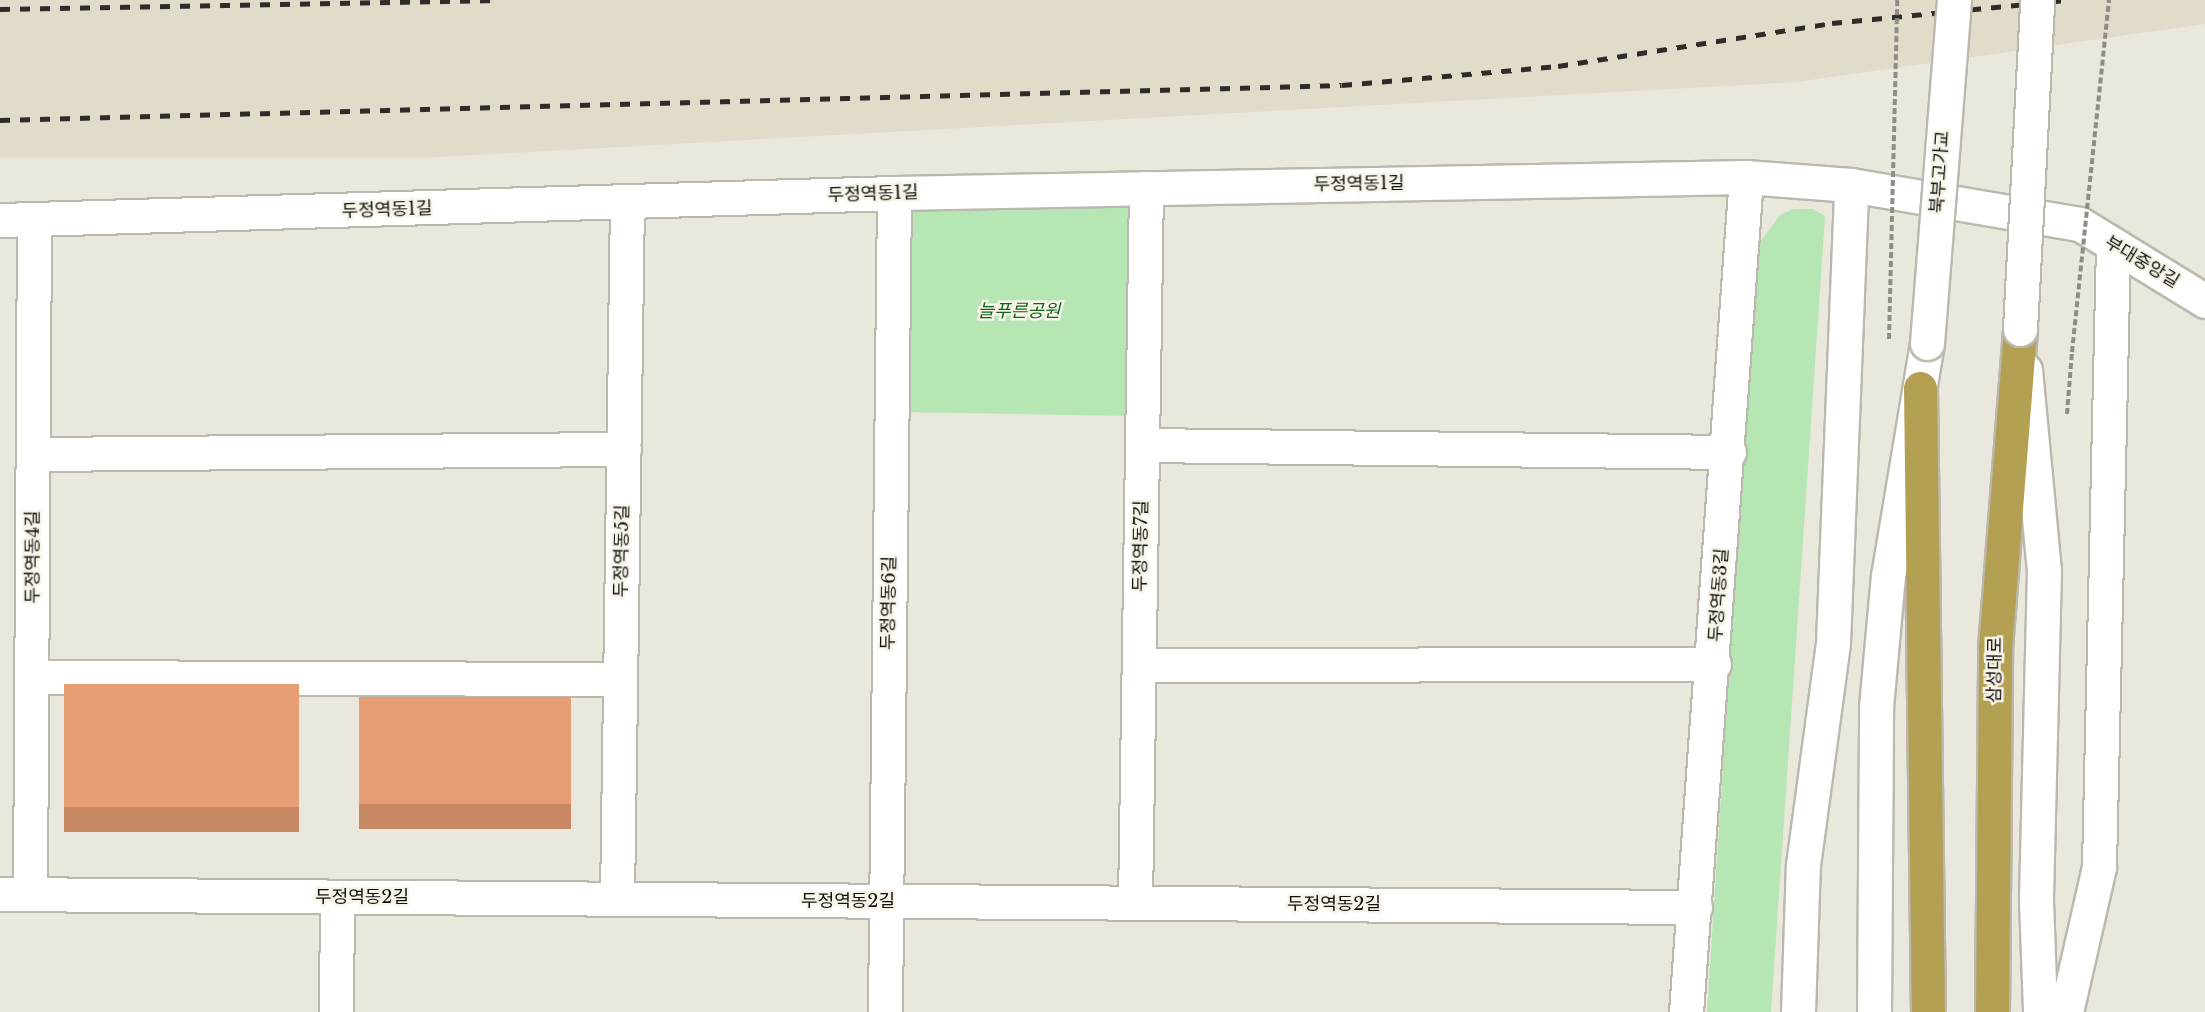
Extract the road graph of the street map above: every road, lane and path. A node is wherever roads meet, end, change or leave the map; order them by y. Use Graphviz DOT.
graph roads {
  1 [pos="1897,0"];
  2 [pos="1954,0"];
  3 [pos="2037,0"];
  4 [pos="2109,0"];
  5 [pos="1746,177"];
  6 [pos="1851,184"];
  7 [pos="1146,188"];
  8 [pos="894,193"];
  9 [pos="627,203"];
  10 [pos="0,220"];
  11 [pos="34,220"];
  12 [pos="2080,224"];
  13 [pos="2113,245"];
  14 [pos="2205,301"];
  15 [pos="2020,329"];
  16 [pos="1889,339"];
  17 [pos="2072,352"];
  18 [pos="1920,388"];
  19 [pos="1142,445"];
  20 [pos="624,449"];
  21 [pos="1729,452"];
  22 [pos="34,454"];
  23 [pos="1714,664"];
  24 [pos="1139,665"];
  25 [pos="33,677"];
  26 [pos="620,679"];
  27 [pos="15,894"];
  28 [pos="338,897"];
  29 [pos="617,899"];
  30 [pos="886,901"];
  31 [pos="1135,903"];
  32 [pos="1695,907"];
  33 [pos="336,1012"];
  34 [pos="885,1012"];
  35 [pos="1686,1012"];
  36 [pos="1798,1012"];
  37 [pos="1874,1012"];
  38 [pos="1928,1012"];
  39 [pos="1992,1012"];
  40 [pos="2040,1012"];
  41 [pos="2066,1012"];
  1 -- 16 [label="path, bridge"];
  2 -- 18 [label="street, 북부고가교, bridge"];
  3 -- 15 [label="street, bridge"];
  4 -- 17 [label="path, bridge"];
  5 -- 6 [label="street, 두정역동1길"];
  5 -- 7 [label="street, 두정역동1길"];
  5 -- 21 [label="street, 두정역동3길"];
  6 -- 12 [label="street, 두정역동1길"];
  6 -- 36 [label="street"];
  7 -- 8 [label="street, 두정역동1길"];
  7 -- 19 [label="street, 두정역동7길"];
  8 -- 9 [label="street, 두정역동1길"];
  8 -- 30 [label="street, 두정역동6길"];
  9 -- 11 [label="street, 두정역동1길"];
  9 -- 20 [label="street, 두정역동5길"];
  10 -- 11 [label="street, 두정역동1길"];
  11 -- 22 [label="street, 두정역동4길"];
  12 -- 13 [label="street, 부대중앙길"];
  13 -- 14 [label="street, 부대중앙길"];
  13 -- 41 [label="street"];
  15 -- 39 [label="highway, 삼성대로"];
  15 -- 40 [label="street"];
  18 -- 37 [label="street"];
  18 -- 38 [label="highway"];
  19 -- 21 [label="street"];
  19 -- 24 [label="street, 두정역동7길"];
  20 -- 22 [label="street"];
  20 -- 26 [label="street, 두정역동5길"];
  21 -- 23 [label="street, 두정역동3길"];
  22 -- 25 [label="street, 두정역동4길"];
  23 -- 24 [label="street"];
  23 -- 32 [label="street, 두정역동3길"];
  24 -- 31 [label="street, 두정역동7길"];
  25 -- 26 [label="street"];
  25 -- 27 [label="street, 두정역동4길"];
  26 -- 29 [label="street, 두정역동5길"];
  27 -- 28 [label="street, 두정역동2길"];
  28 -- 29 [label="street, 두정역동2길"];
  28 -- 33 [label="street"];
  29 -- 30 [label="street, 두정역동2길"];
  30 -- 31 [label="street, 두정역동2길"];
  30 -- 34 [label="street, 두정역동6길"];
  31 -- 32 [label="street, 두정역동2길"];
  32 -- 35 [label="street, 두정역동3길"];
}
